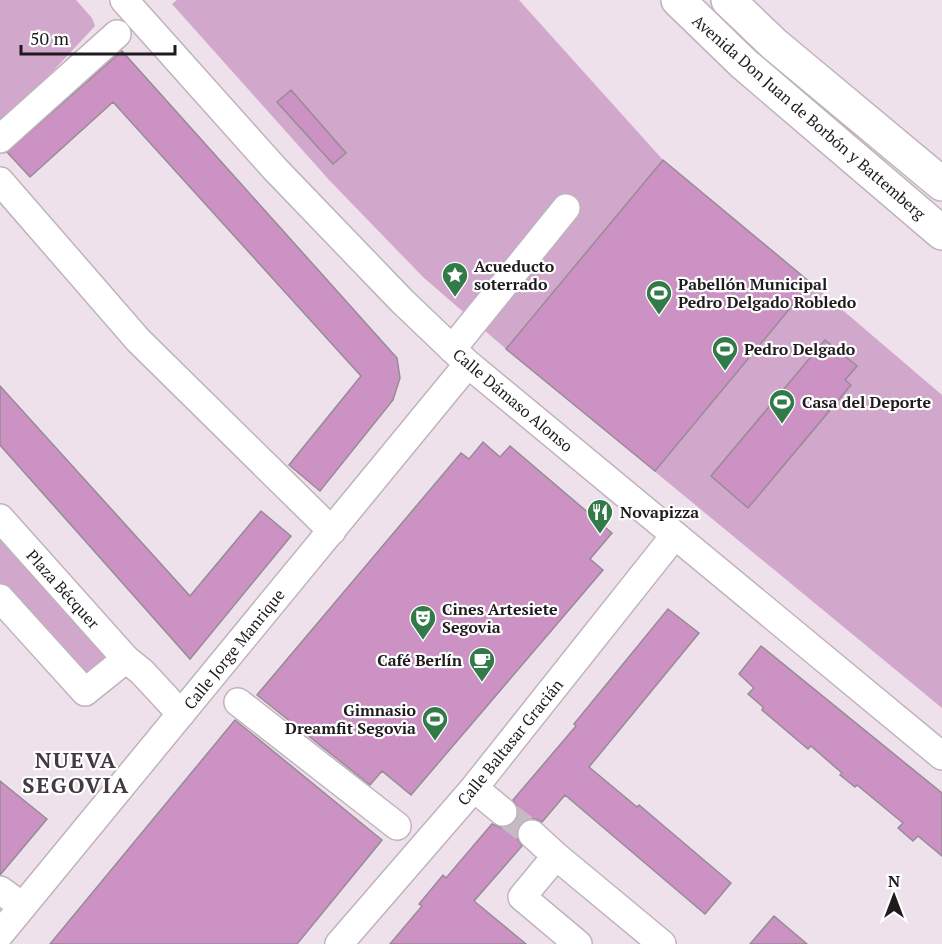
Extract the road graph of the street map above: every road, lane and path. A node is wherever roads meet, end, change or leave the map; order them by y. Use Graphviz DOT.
graph roads {
  1 [pos="124,0"];
  2 [pos="678,0"];
  3 [pos="728,0"];
  4 [pos="117,34"];
  5 [pos="0,140"];
  6 [pos="0,181"];
  7 [pos="942,184"];
  8 [pos="566,208"];
  9 [pos="942,233"];
  10 [pos="460,357"];
  11 [pos="0,518"];
  12 [pos="332,531"];
  13 [pos="675,535"];
  14 [pos="0,598"];
  15 [pos="126,659"];
  16 [pos="238,702"];
  17 [pos="182,714"];
  18 [pos="942,756"];
  19 [pos="474,788"];
  20 [pos="502,812"];
  21 [pos="397,826"];
  22 [pos="531,834"];
  23 [pos="556,856"];
  24 [pos="0,890"];
  25 [pos="22,906"];
  26 [pos="0,934"];
  27 [pos="339,944"];
  28 [pos="578,944"];
  29 [pos="662,944"];
  1 -- 10 [label="street, Calle Dámaso Alonso"];
  2 -- 9 [label="main road, Avenida Don Juan de Borbón y Battemberg"];
  3 -- 7 [label="main road, Avenida Don Juan de Borbón y Battemberg"];
  4 -- 5 [label="street"];
  6 -- 12 [label="street"];
  8 -- 10 [label="street, Calle Jorge Manrique"];
  10 -- 12 [label="street, Calle Jorge Manrique"];
  10 -- 13 [label="street, Calle Dámaso Alonso"];
  11 -- 15 [label="street, Plaza Bécquer"];
  12 -- 17 [label="street, Calle Jorge Manrique"];
  13 -- 18 [label="street, Calle Dámaso Alonso"];
  13 -- 19 [label="street, Calle Baltasar Gracián"];
  14 -- 15 [label="street"];
  15 -- 17 [label="street, Plaza Bécquer"];
  16 -- 21 [label="street"];
  17 -- 25 [label="street, Calle Jorge Manrique"];
  19 -- 20 [label="street"];
  19 -- 27 [label="street, Calle Baltasar Gracián"];
  22 -- 23 [label="street"];
  23 -- 28 [label="street"];
  23 -- 29 [label="street"];
  24 -- 25 [label="street"];
  25 -- 26 [label="street, Calle Jorge Manrique"];
}
